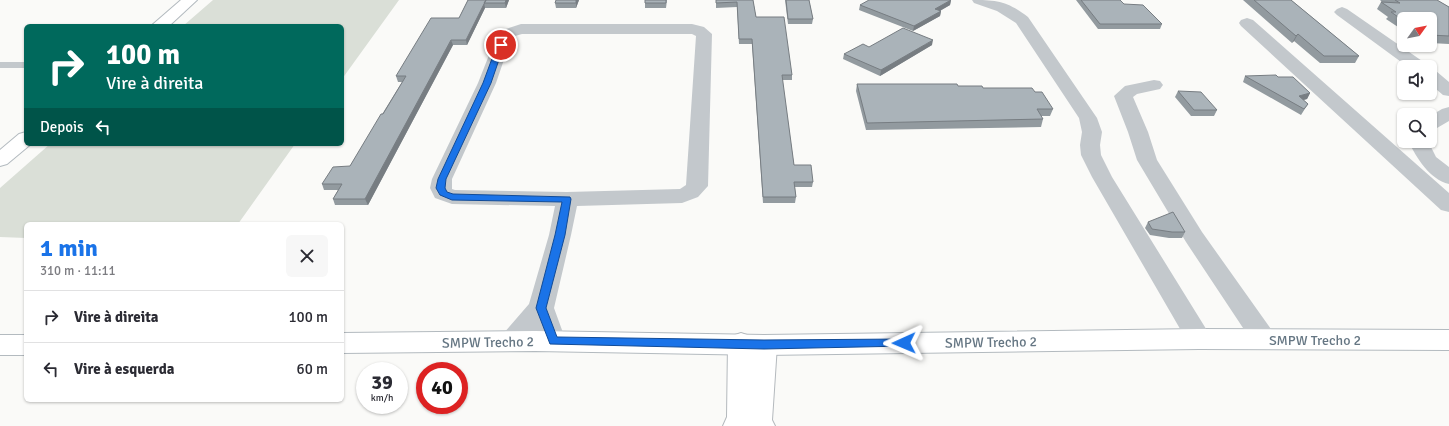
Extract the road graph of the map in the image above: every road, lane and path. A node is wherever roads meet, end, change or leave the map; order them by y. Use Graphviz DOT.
graph roads {
  1 [pos="190,0"];
  2 [pos="979,0"];
  3 [pos="1342,12"];
  4 [pos="1247,23"];
  5 [pos="161,24"];
  6 [pos="1409,60"];
  7 [pos="0,65"];
  8 [pos="24,65"];
  9 [pos="1437,81"];
  10 [pos="1154,85"];
  11 [pos="1449,91"];
  12 [pos="1449,113"];
  13 [pos="1437,120"];
  14 [pos="24,140"];
  15 [pos="1422,148"];
  16 [pos="0,160"];
  17 [pos="1449,178"];
  18 [pos="567,199"];
  19 [pos="1449,205"];
  20 [pos="541,308"];
  21 [pos="1199,339"];
  22 [pos="1264,339"];
  23 [pos="1449,340"];
  24 [pos="512,341"];
  25 [pos="553,341"];
  26 [pos="344,343"];
  27 [pos="752,344"];
  28 [pos="0,346"];
  29 [pos="24,346"];
  30 [pos="738,426"];
  31 [pos="760,426"];
  1 -- 5 [label="main road"];
  2 -- 21 [label="street"];
  3 -- 6 [label="street"];
  4 -- 19 [label="street"];
  7 -- 8 [label="lane"];
  9 -- 11 [label="street"];
  10 -- 22 [label="street"];
  12 -- 13 [label="street"];
  14 -- 16 [label="main road"];
  15 -- 17 [label="street"];
  18 -- 18 [label="street"];
  18 -- 20 [label="street"];
  20 -- 24 [label="street"];
  20 -- 25 [label="street"];
  21 -- 22 [label="main road, SMPW Trecho 2"];
  21 -- 27 [label="main road, SMPW Trecho 2"];
  22 -- 23 [label="main road, SMPW Trecho 2"];
  24 -- 25 [label="main road, SMPW Trecho 2"];
  24 -- 26 [label="main road, SMPW Trecho 2"];
  25 -- 27 [label="main road, SMPW Trecho 2"];
  27 -- 30 [label="main road"];
  27 -- 31 [label="main road"];
  28 -- 29 [label="main road"];
}
